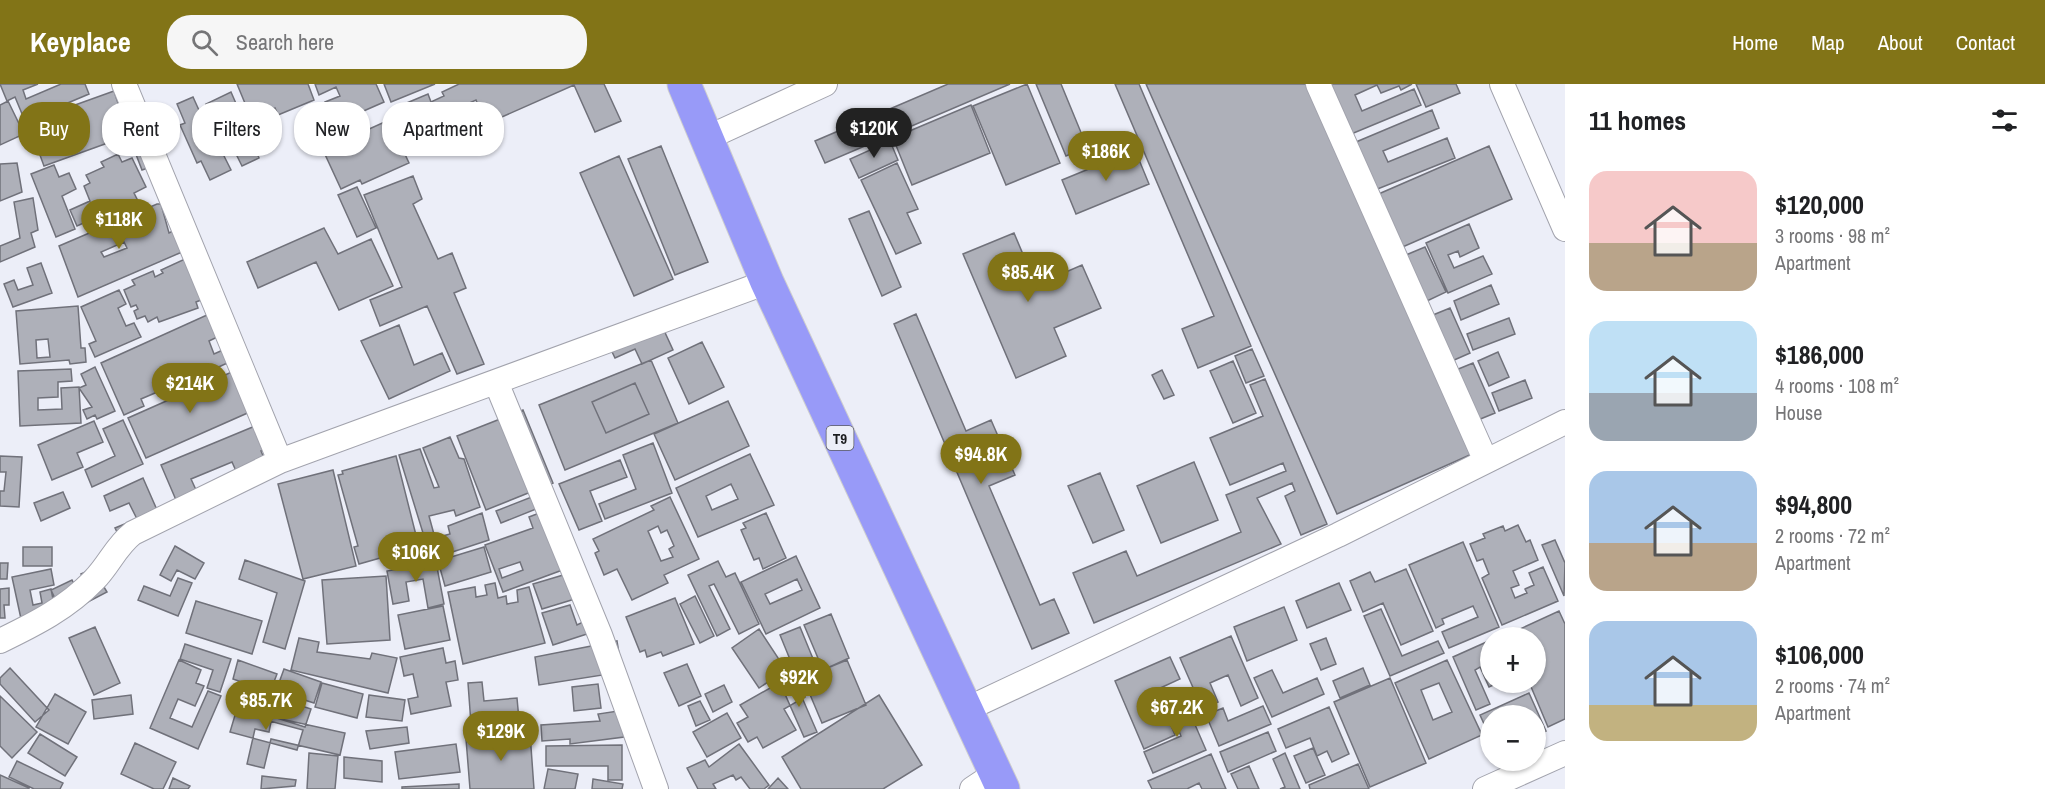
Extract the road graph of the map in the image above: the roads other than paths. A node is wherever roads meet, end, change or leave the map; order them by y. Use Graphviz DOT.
graph roads {
  1 [pos="124,84"];
  2 [pos="684,84"];
  3 [pos="825,84"];
  4 [pos="1318,84"];
  5 [pos="1502,84"];
  6 [pos="707,138"];
  7 [pos="1565,229"];
  8 [pos="767,282"];
  9 [pos="496,382"];
  10 [pos="1565,422"];
  11 [pos="1485,459"];
  12 [pos="280,461"];
  13 [pos="0,641"];
  14 [pos="967,708"];
  15 [pos="1565,753"];
  16 [pos="990,784"];
  17 [pos="656,789"];
  18 [pos="1485,789"];
  1 -- 12 [label="street"];
  2 -- 6 [label="highway, T9"];
  3 -- 6 [label="street"];
  4 -- 11 [label="street"];
  5 -- 7 [label="street"];
  6 -- 8 [label="highway, T9"];
  8 -- 9 [label="street"];
  8 -- 14 [label="highway, T9"];
  9 -- 12 [label="street"];
  9 -- 17 [label="street"];
  10 -- 11 [label="street"];
  11 -- 14 [label="street"];
  12 -- 13 [label="street"];
  14 -- 16 [label="highway, T9"];
  15 -- 18 [label="street"];
}
